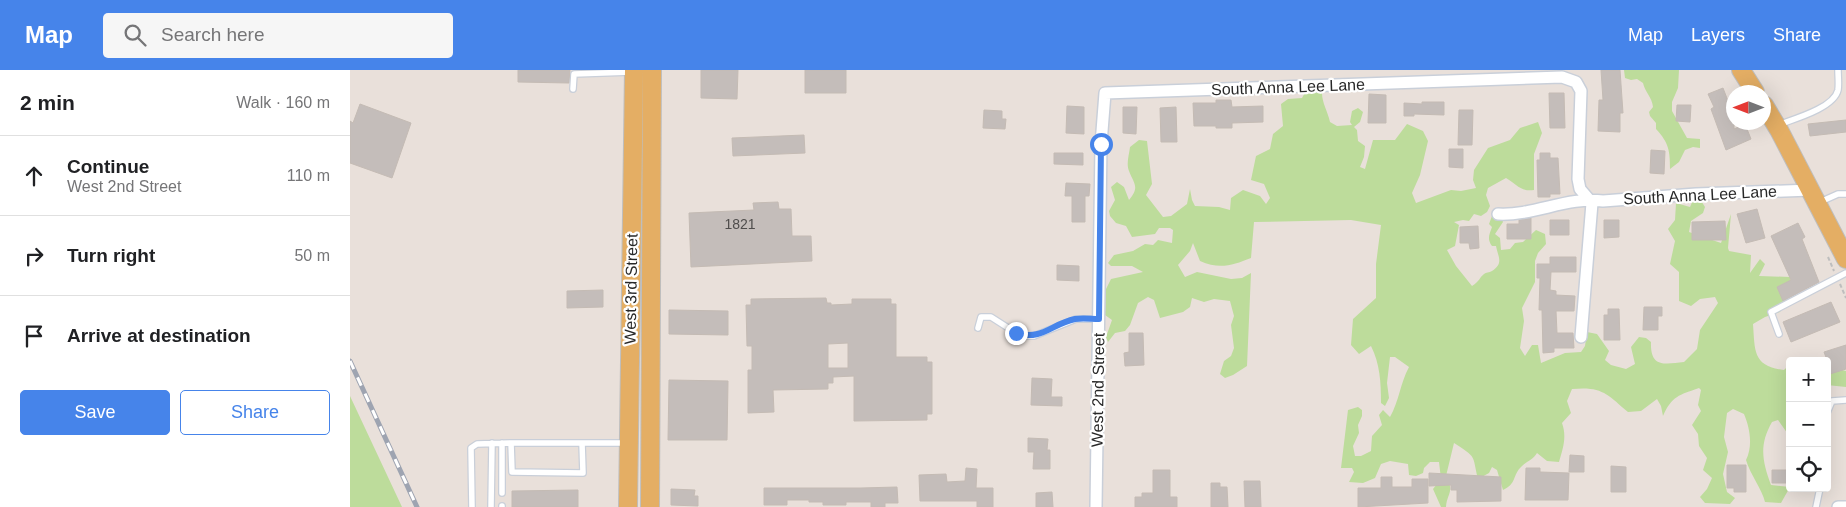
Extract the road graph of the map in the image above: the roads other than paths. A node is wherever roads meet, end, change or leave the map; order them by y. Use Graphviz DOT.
graph roads {
  1 [pos="652,70"];
  2 [pos="1741,70"];
  3 [pos="1838,70"];
  4 [pos="634,71"];
  5 [pos="1751,85"];
  6 [pos="573,88"];
  7 [pos="1104,93"];
  8 [pos="1771,118"];
  9 [pos="1776,126"];
  10 [pos="1846,194"];
  11 [pos="1814,196"];
  12 [pos="1590,199"];
  13 [pos="1498,214"];
  14 [pos="1846,259"];
  15 [pos="1846,273"];
  16 [pos="1099,319"];
  17 [pos="978,328"];
  18 [pos="1779,334"];
  19 [pos="1582,337"];
  20 [pos="1846,400"];
  21 [pos="1831,403"];
  22 [pos="492,443"];
  23 [pos="502,443"];
  24 [pos="511,443"];
  25 [pos="582,443"];
  26 [pos="629,443"];
  27 [pos="1819,492"];
  28 [pos="502,493"];
  29 [pos="472,507"];
  30 [pos="491,507"];
  31 [pos="628,507"];
  32 [pos="650,507"];
  33 [pos="1096,507"];
  34 [pos="1816,507"];
  35 [pos="1838,507"];
  36 [pos="1846,507"];
  1 -- 32 [label="main road, West 3rd Street"];
  2 -- 5 [label="main road"];
  3 -- 9 [label="lane"];
  4 -- 6 [label="lane"];
  4 -- 26 [label="main road, West 3rd Street"];
  7 -- 12 [label="street, South Anna Lee Lane"];
  7 -- 16 [label="street, West 2nd Street"];
  8 -- 9 [label="main road"];
  9 -- 11 [label="main road"];
  10 -- 11 [label="lane"];
  11 -- 12 [label="street, South Anna Lee Lane"];
  11 -- 14 [label="main road"];
  12 -- 13 [label="street, South Anna Lee Lane"];
  12 -- 19 [label="street"];
  15 -- 18 [label="lane"];
  16 -- 17 [label="lane"];
  16 -- 33 [label="street, West 2nd Street"];
  20 -- 21 [label="lane"];
  22 -- 23 [label="lane"];
  22 -- 29 [label="lane"];
  22 -- 30 [label="lane"];
  23 -- 24 [label="lane"];
  23 -- 28 [label="lane"];
  24 -- 25 [label="lane"];
  24 -- 25 [label="lane"];
  25 -- 26 [label="lane"];
  26 -- 31 [label="main road, West 3rd Street"];
  27 -- 34 [label="lane"];
  35 -- 36 [label="street"];
}
